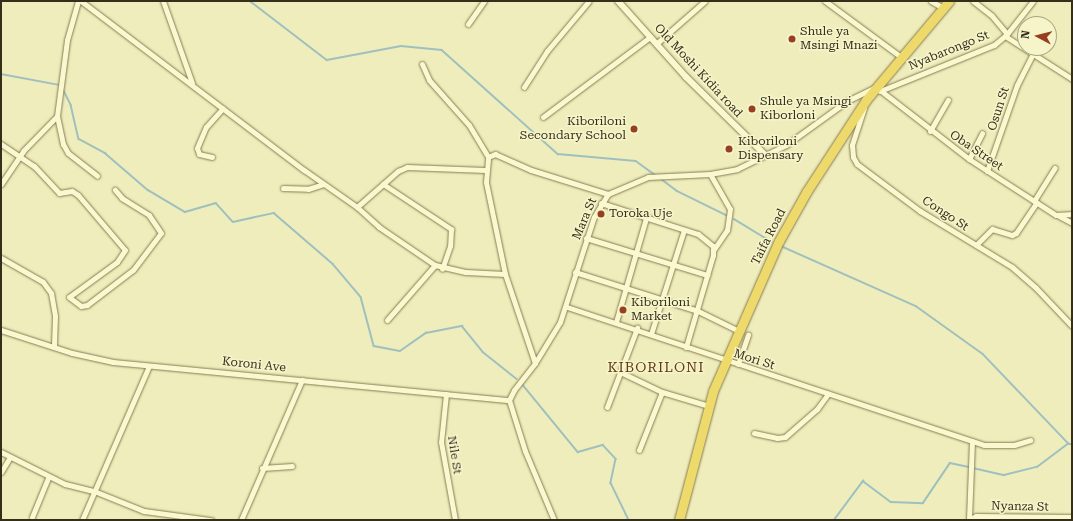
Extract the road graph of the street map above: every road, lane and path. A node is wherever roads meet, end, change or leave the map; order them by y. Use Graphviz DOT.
graph roads {
  1 [pos="80,1"];
  2 [pos="163,1"];
  3 [pos="484,1"];
  4 [pos="589,1"];
  5 [pos="618,1"];
  6 [pos="705,1"];
  7 [pos="825,1"];
  8 [pos="931,1"];
  9 [pos="972,1"];
  10 [pos="1033,1"];
  11 [pos="946,4"];
  12 [pos="468,24"];
  13 [pos="1006,35"];
  14 [pos="650,37"];
  15 [pos="1017,43"];
  16 [pos="656,44"];
  17 [pos="1032,56"];
  18 [pos="1034,56"];
  19 [pos="901,57"];
  20 [pos="422,64"];
  21 [pos="1072,79"];
  22 [pos="192,83"];
  23 [pos="524,87"];
  24 [pos="878,89"];
  25 [pos="866,100"];
  26 [pos="948,100"];
  27 [pos="223,108"];
  28 [pos="57,116"];
  29 [pos="543,117"];
  30 [pos="930,131"];
  31 [pos="982,133"];
  32 [pos="1,144"];
  33 [pos="764,154"];
  34 [pos="20,157"];
  35 [pos="212,157"];
  36 [pos="488,157"];
  37 [pos="969,159"];
  38 [pos="1056,168"];
  39 [pos="485,170"];
  40 [pos="987,171"];
  41 [pos="710,174"];
  42 [pos="97,176"];
  43 [pos="1,184"];
  44 [pos="323,184"];
  45 [pos="383,184"];
  46 [pos="283,188"];
  47 [pos="115,190"];
  48 [pos="608,194"];
  49 [pos="1036,201"];
  50 [pos="601,203"];
  51 [pos="357,207"];
  52 [pos="1072,214"];
  53 [pos="1060,216"];
  54 [pos="646,218"];
  55 [pos="1072,223"];
  56 [pos="684,230"];
  57 [pos="586,238"];
  58 [pos="976,245"];
  59 [pos="713,251"];
  60 [pos="636,253"];
  61 [pos="1,258"];
  62 [pos="673,264"];
  63 [pos="435,266"];
  64 [pos="442,269"];
  65 [pos="575,272"];
  66 [pos="505,274"];
  67 [pos="707,275"];
  68 [pos="626,287"];
  69 [pos="662,298"];
  70 [pos="567,307"];
  71 [pos="698,311"];
  72 [pos="386,320"];
  73 [pos="616,322"];
  74 [pos="1072,326"];
  75 [pos="637,328"];
  76 [pos="1,330"];
  77 [pos="739,331"];
  78 [pos="651,334"];
  79 [pos="748,335"];
  80 [pos="54,346"];
  81 [pos="686,347"];
  82 [pos="725,361"];
  83 [pos="535,363"];
  84 [pos="738,364"];
  85 [pos="149,366"];
  86 [pos="620,372"];
  87 [pos="302,380"];
  88 [pos="662,392"];
  89 [pos="446,394"];
  90 [pos="828,394"];
  91 [pos="509,400"];
  92 [pos="607,406"];
  93 [pos="709,406"];
  94 [pos="754,433"];
  95 [pos="1030,440"];
  96 [pos="972,441"];
  97 [pos="639,450"];
  98 [pos="1,452"];
  99 [pos="10,457"];
  100 [pos="292,466"];
  101 [pos="262,468"];
  102 [pos="1,472"];
  103 [pos="48,478"];
  104 [pos="94,491"];
  105 [pos="32,517"];
  106 [pos="1072,518"];
  107 [pos="1051,519"];
  108 [pos="82,520"];
  109 [pos="211,520"];
  110 [pos="241,520"];
  111 [pos="455,520"];
  112 [pos="554,520"];
  113 [pos="679,520"];
  114 [pos="969,520"];
  1 -- 22 [label="street"];
  1 -- 28 [label="street"];
  2 -- 22 [label="street"];
  3 -- 12 [label="street"];
  4 -- 23 [label="street"];
  5 -- 14 [label="street, Old Moshi Kidia road"];
  6 -- 16 [label="street"];
  7 -- 19 [label="street"];
  8 -- 11 [label="street"];
  9 -- 13 [label="street"];
  10 -- 13 [label="street, Nyabarongo St"];
  11 -- 19 [label="highway, Taifa Road"];
  13 -- 15 [label="street"];
  13 -- 24 [label="street, Nyabarongo St"];
  14 -- 16 [label="street, Old Moshi Kidia road"];
  14 -- 29 [label="street"];
  16 -- 33 [label="street, Old Moshi Kidia road"];
  17 -- 40 [label="street, Osun St"];
  18 -- 21 [label="street"];
  19 -- 24 [label="highway, Taifa Road"];
  20 -- 36 [label="street"];
  22 -- 27 [label="street"];
  24 -- 25 [label="highway, Taifa Road"];
  24 -- 30 [label="street, Oba Street"];
  24 -- 33 [label="street, Mara St"];
  25 -- 58 [label="street, Congo St"];
  25 -- 77 [label="highway, Taifa Road"];
  26 -- 30 [label="street"];
  27 -- 35 [label="street"];
  27 -- 44 [label="street"];
  28 -- 34 [label="street"];
  28 -- 42 [label="street"];
  30 -- 37 [label="street, Oba Street"];
  31 -- 37 [label="street"];
  32 -- 34 [label="street"];
  33 -- 41 [label="street, Mara St"];
  34 -- 43 [label="street"];
  34 -- 47 [label="street"];
  36 -- 39 [label="street"];
  36 -- 48 [label="street"];
  37 -- 40 [label="street, Oba Street"];
  38 -- 49 [label="street"];
  39 -- 45 [label="street"];
  39 -- 66 [label="street"];
  40 -- 49 [label="street, Oba Street"];
  41 -- 48 [label="street, Mara St"];
  41 -- 59 [label="street"];
  44 -- 46 [label="street"];
  44 -- 51 [label="street"];
  45 -- 51 [label="street"];
  45 -- 64 [label="street"];
  48 -- 50 [label="street, Mara St"];
  49 -- 53 [label="street, Oba Street"];
  49 -- 58 [label="street"];
  50 -- 54 [label="street"];
  50 -- 57 [label="street, Mara St"];
  51 -- 63 [label="street"];
  52 -- 53 [label="street"];
  53 -- 55 [label="street, Oba Street"];
  54 -- 56 [label="street"];
  54 -- 60 [label="street"];
  56 -- 59 [label="street"];
  56 -- 62 [label="street"];
  57 -- 60 [label="street"];
  57 -- 65 [label="street, Mara St"];
  58 -- 74 [label="street, Congo St"];
  59 -- 67 [label="street"];
  60 -- 62 [label="street"];
  60 -- 68 [label="street"];
  61 -- 80 [label="street"];
  62 -- 67 [label="street"];
  62 -- 69 [label="street"];
  63 -- 64 [label="street"];
  63 -- 72 [label="street"];
  64 -- 66 [label="street"];
  65 -- 68 [label="street"];
  65 -- 70 [label="street, Mara St"];
  66 -- 83 [label="street"];
  67 -- 71 [label="street"];
  68 -- 69 [label="street"];
  68 -- 73 [label="street"];
  69 -- 71 [label="street"];
  69 -- 78 [label="street"];
  70 -- 73 [label="street, Mori St"];
  70 -- 83 [label="street, Mara St"];
  71 -- 77 [label="street"];
  71 -- 81 [label="street"];
  73 -- 75 [label="street, Mori St"];
  75 -- 78 [label="street, Mori St"];
  75 -- 86 [label="street"];
  76 -- 80 [label="street, Koroni Ave"];
  77 -- 82 [label="highway, Taifa Road"];
  78 -- 81 [label="street, Mori St"];
  79 -- 84 [label="street"];
  80 -- 85 [label="street, Koroni Ave"];
  81 -- 82 [label="street, Mori St"];
  82 -- 84 [label="street, Mori St"];
  82 -- 93 [label="highway, Taifa Road"];
  83 -- 91 [label="street, Mara St"];
  84 -- 90 [label="street, Mori St"];
  85 -- 87 [label="street, Koroni Ave"];
  85 -- 104 [label="street"];
  86 -- 88 [label="street"];
  86 -- 92 [label="street"];
  87 -- 89 [label="street, Koroni Ave"];
  87 -- 101 [label="street"];
  88 -- 93 [label="street"];
  88 -- 97 [label="street"];
  89 -- 91 [label="street, Koroni Ave"];
  89 -- 111 [label="street, Nile St"];
  90 -- 94 [label="street"];
  90 -- 96 [label="street, Mori St"];
  91 -- 112 [label="street"];
  93 -- 113 [label="highway, Taifa Road"];
  95 -- 96 [label="street, Mori St"];
  96 -- 114 [label="street"];
  98 -- 99 [label="street"];
  99 -- 102 [label="street"];
  99 -- 103 [label="street"];
  100 -- 101 [label="street"];
  101 -- 110 [label="street"];
  103 -- 104 [label="street"];
  103 -- 105 [label="street"];
  104 -- 108 [label="street"];
  104 -- 109 [label="street"];
  106 -- 107 [label="street, Nyanza St"];
  107 -- 114 [label="street, Nyanza St"];
}
